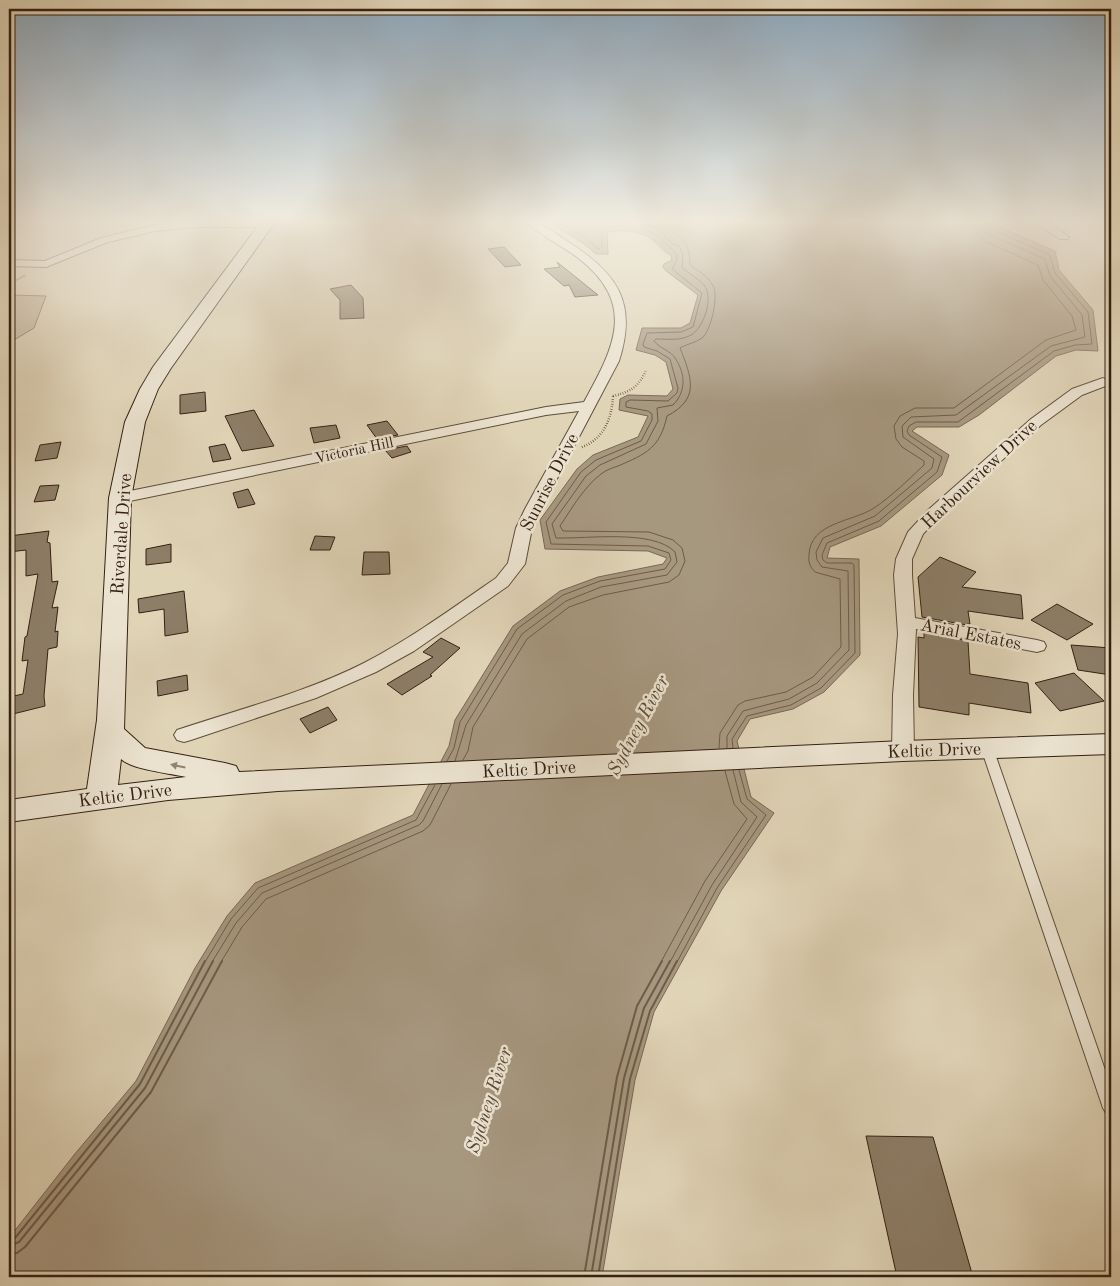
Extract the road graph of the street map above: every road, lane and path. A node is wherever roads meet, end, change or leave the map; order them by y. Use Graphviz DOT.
graph roads {
  1 [pos="224,282"];
  2 [pos="610,282"];
  3 [pos="646,370"];
  4 [pos="1103,382"];
  5 [pos="588,406"];
  6 [pos="564,451"];
  7 [pos="120,498"];
  8 [pos="906,622"];
  9 [pos="1037,646"];
  10 [pos="110,733"];
  11 [pos="184,735"];
  12 [pos="1111,744"];
  13 [pos="987,748"];
  14 [pos="903,751"];
  15 [pos="278,780"];
  16 [pos="101,797"];
  17 [pos="9,811"];
  18 [pos="1111,1108"];
  1 -- 7 [label="main road, Riverdale Drive"];
  2 -- 5 [label="street, Sunrise Drive"];
  3 -- 6 [label="path"];
  4 -- 8 [label="street, Harbourview Drive"];
  5 -- 6 [label="street, Sunrise Drive"];
  5 -- 7 [label="street, Victoria Hill"];
  6 -- 11 [label="street, Sunrise Drive"];
  7 -- 10 [label="main road, Riverdale Drive"];
  8 -- 9 [label="street, Arial Estates"];
  8 -- 14 [label="street, Harbourview Drive"];
  15 -- 10 [label="main road, one-way"];
  10 -- 16 [label="main road, Riverdale Drive"];
  12 -- 13 [label="main road, Keltic Drive"];
  13 -- 14 [label="main road, Keltic Drive"];
  13 -- 18 [label="lane"];
  14 -- 15 [label="main road, Keltic Drive"];
  15 -- 16 [label="main road, Keltic Drive"];
  16 -- 17 [label="main road, Keltic Drive"];
}
